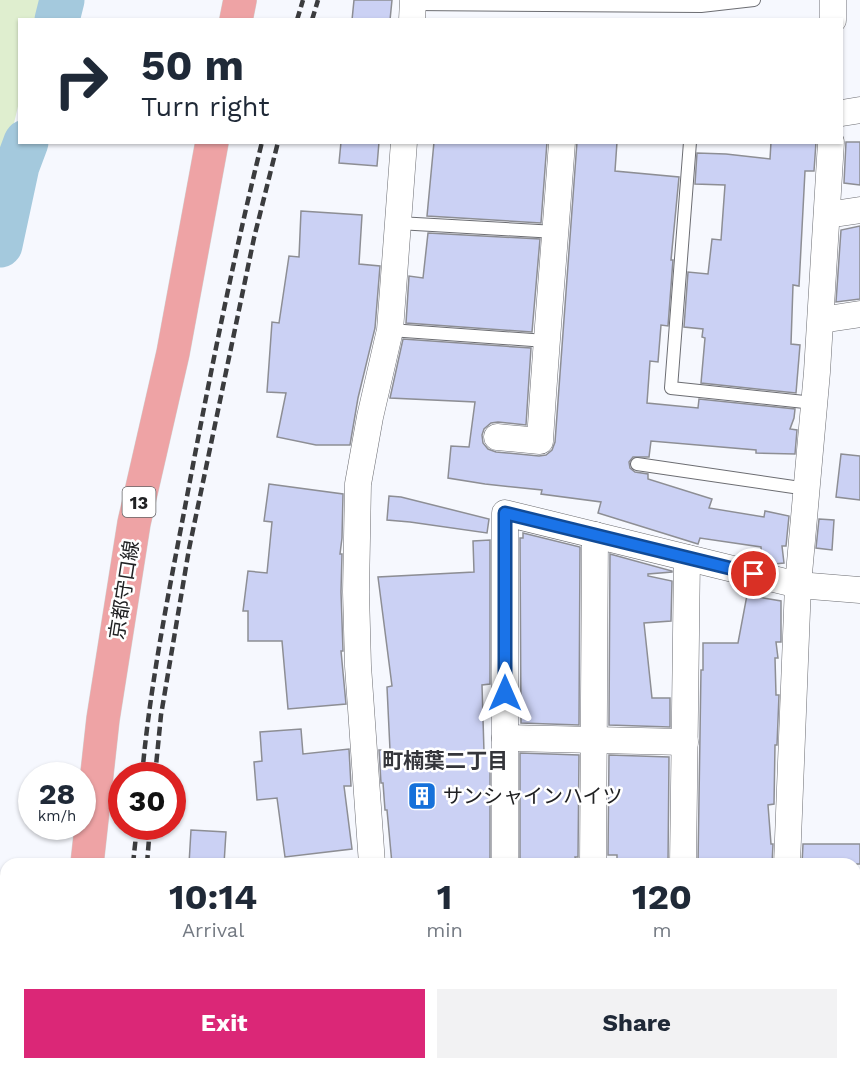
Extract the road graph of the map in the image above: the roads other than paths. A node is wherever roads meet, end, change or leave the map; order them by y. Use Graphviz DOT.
graph roads {
  1 [pos="240,0"];
  2 [pos="754,0"];
  3 [pos="833,0"];
  4 [pos="624,2"];
  5 [pos="413,8"];
  6 [pos="236,18"];
  7 [pos="833,18"];
  8 [pos="860,110"];
  9 [pos="843,113"];
  10 [pos="212,144"];
  11 [pos="404,144"];
  12 [pos="562,144"];
  13 [pos="690,144"];
  14 [pos="831,144"];
  15 [pos="860,210"];
  16 [pos="827,215"];
  17 [pos="398,223"];
  18 [pos="556,232"];
  19 [pos="860,314"];
  20 [pos="821,320"];
  21 [pos="390,330"];
  22 [pos="546,341"];
  23 [pos="814,403"];
  24 [pos="497,438"];
  25 [pos="637,464"];
  26 [pos="807,489"];
  27 [pos="595,535"];
  28 [pos="687,558"];
  29 [pos="798,585"];
  30 [pos="860,590"];
  31 [pos="505,738"];
  32 [pos="594,740"];
  33 [pos="685,742"];
  34 [pos="88,858"];
  35 [pos="372,858"];
  36 [pos="505,858"];
  37 [pos="593,858"];
  38 [pos="683,858"];
  39 [pos="788,858"];
  1 -- 6 [label="main road"];
  2 -- 4 [label="lane"];
  3 -- 7 [label="street"];
  4 -- 5 [label="lane"];
  8 -- 9 [label="street"];
  10 -- 34 [label="main road, 京都守口線 / 13"];
  11 -- 17 [label="street"];
  12 -- 18 [label="street"];
  13 -- 23 [label="lane"];
  14 -- 16 [label="street"];
  15 -- 16 [label="street"];
  16 -- 20 [label="street"];
  17 -- 18 [label="lane"];
  17 -- 21 [label="street"];
  18 -- 22 [label="street"];
  19 -- 20 [label="street"];
  20 -- 23 [label="street"];
  21 -- 22 [label="lane"];
  21 -- 35 [label="street"];
  22 -- 24 [label="street"];
  23 -- 26 [label="street"];
  25 -- 26 [label="lane"];
  26 -- 29 [label="street"];
  27 -- 28 [label="street"];
  27 -- 31 [label="street"];
  27 -- 32 [label="street"];
  28 -- 29 [label="street"];
  28 -- 33 [label="street"];
  29 -- 30 [label="street"];
  29 -- 39 [label="street"];
  31 -- 32 [label="street"];
  31 -- 36 [label="street"];
  32 -- 33 [label="street"];
  32 -- 37 [label="street"];
  33 -- 38 [label="street"];
}
